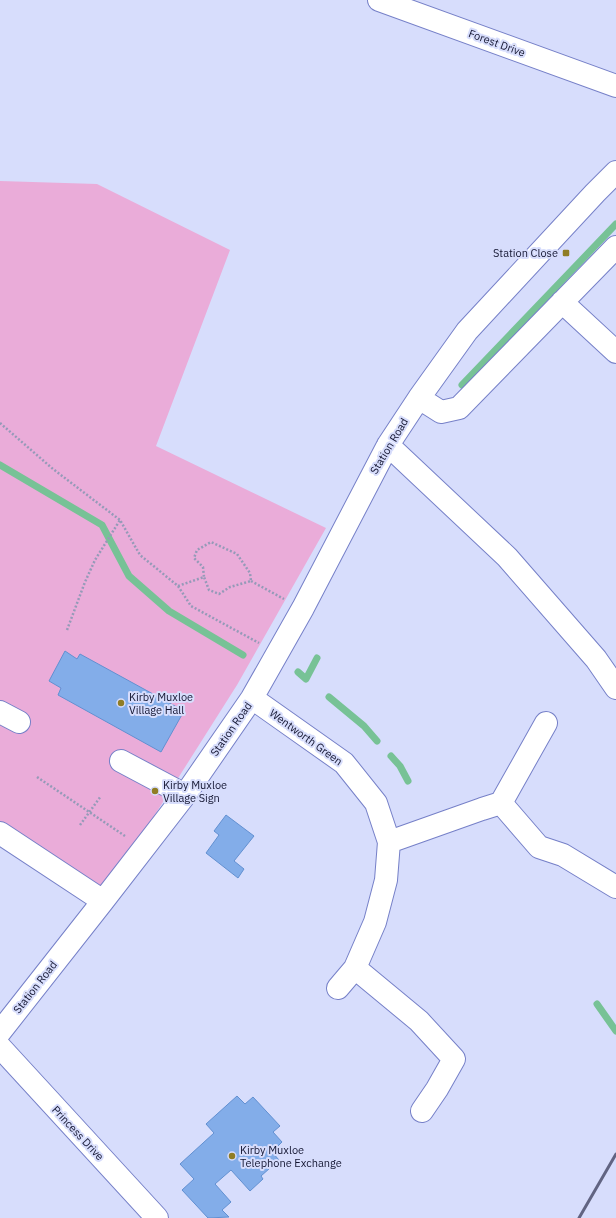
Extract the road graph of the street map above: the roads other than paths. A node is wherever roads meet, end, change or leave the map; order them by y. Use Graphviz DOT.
graph roads {
  1 [pos="379,0"];
  2 [pos="616,86"];
  3 [pos="616,172"];
  4 [pos="616,246"];
  5 [pos="562,302"];
  6 [pos="616,352"];
  7 [pos="419,398"];
  8 [pos="388,445"];
  9 [pos="616,688"];
  10 [pos="252,698"];
  11 [pos="0,712"];
  12 [pos="19,722"];
  13 [pos="546,723"];
  14 [pos="121,761"];
  15 [pos="185,794"];
  16 [pos="501,803"];
  17 [pos="0,833"];
  18 [pos="389,842"];
  19 [pos="616,887"];
  20 [pos="103,901"];
  21 [pos="355,968"];
  22 [pos="338,988"];
  23 [pos="0,1032"];
  24 [pos="0,1047"];
  25 [pos="422,1111"];
  26 [pos="157,1218"];
  1 -- 2 [label="street, Forest Drive"];
  3 -- 7 [label="street, Station Road"];
  4 -- 5 [label="street"];
  5 -- 6 [label="street"];
  5 -- 7 [label="street"];
  7 -- 8 [label="street, Station Road"];
  8 -- 9 [label="street"];
  8 -- 10 [label="street, Station Road"];
  10 -- 15 [label="street, Station Road"];
  10 -- 18 [label="street, Wentworth Green"];
  11 -- 12 [label="street"];
  13 -- 16 [label="street"];
  14 -- 15 [label="street"];
  15 -- 20 [label="street, Station Road"];
  16 -- 18 [label="street"];
  16 -- 19 [label="street"];
  17 -- 20 [label="street"];
  18 -- 21 [label="street, Wentworth Green"];
  20 -- 23 [label="street, Station Road"];
  21 -- 22 [label="street, Wentworth Green"];
  21 -- 25 [label="street"];
  24 -- 26 [label="street, Princess Drive"];
}
